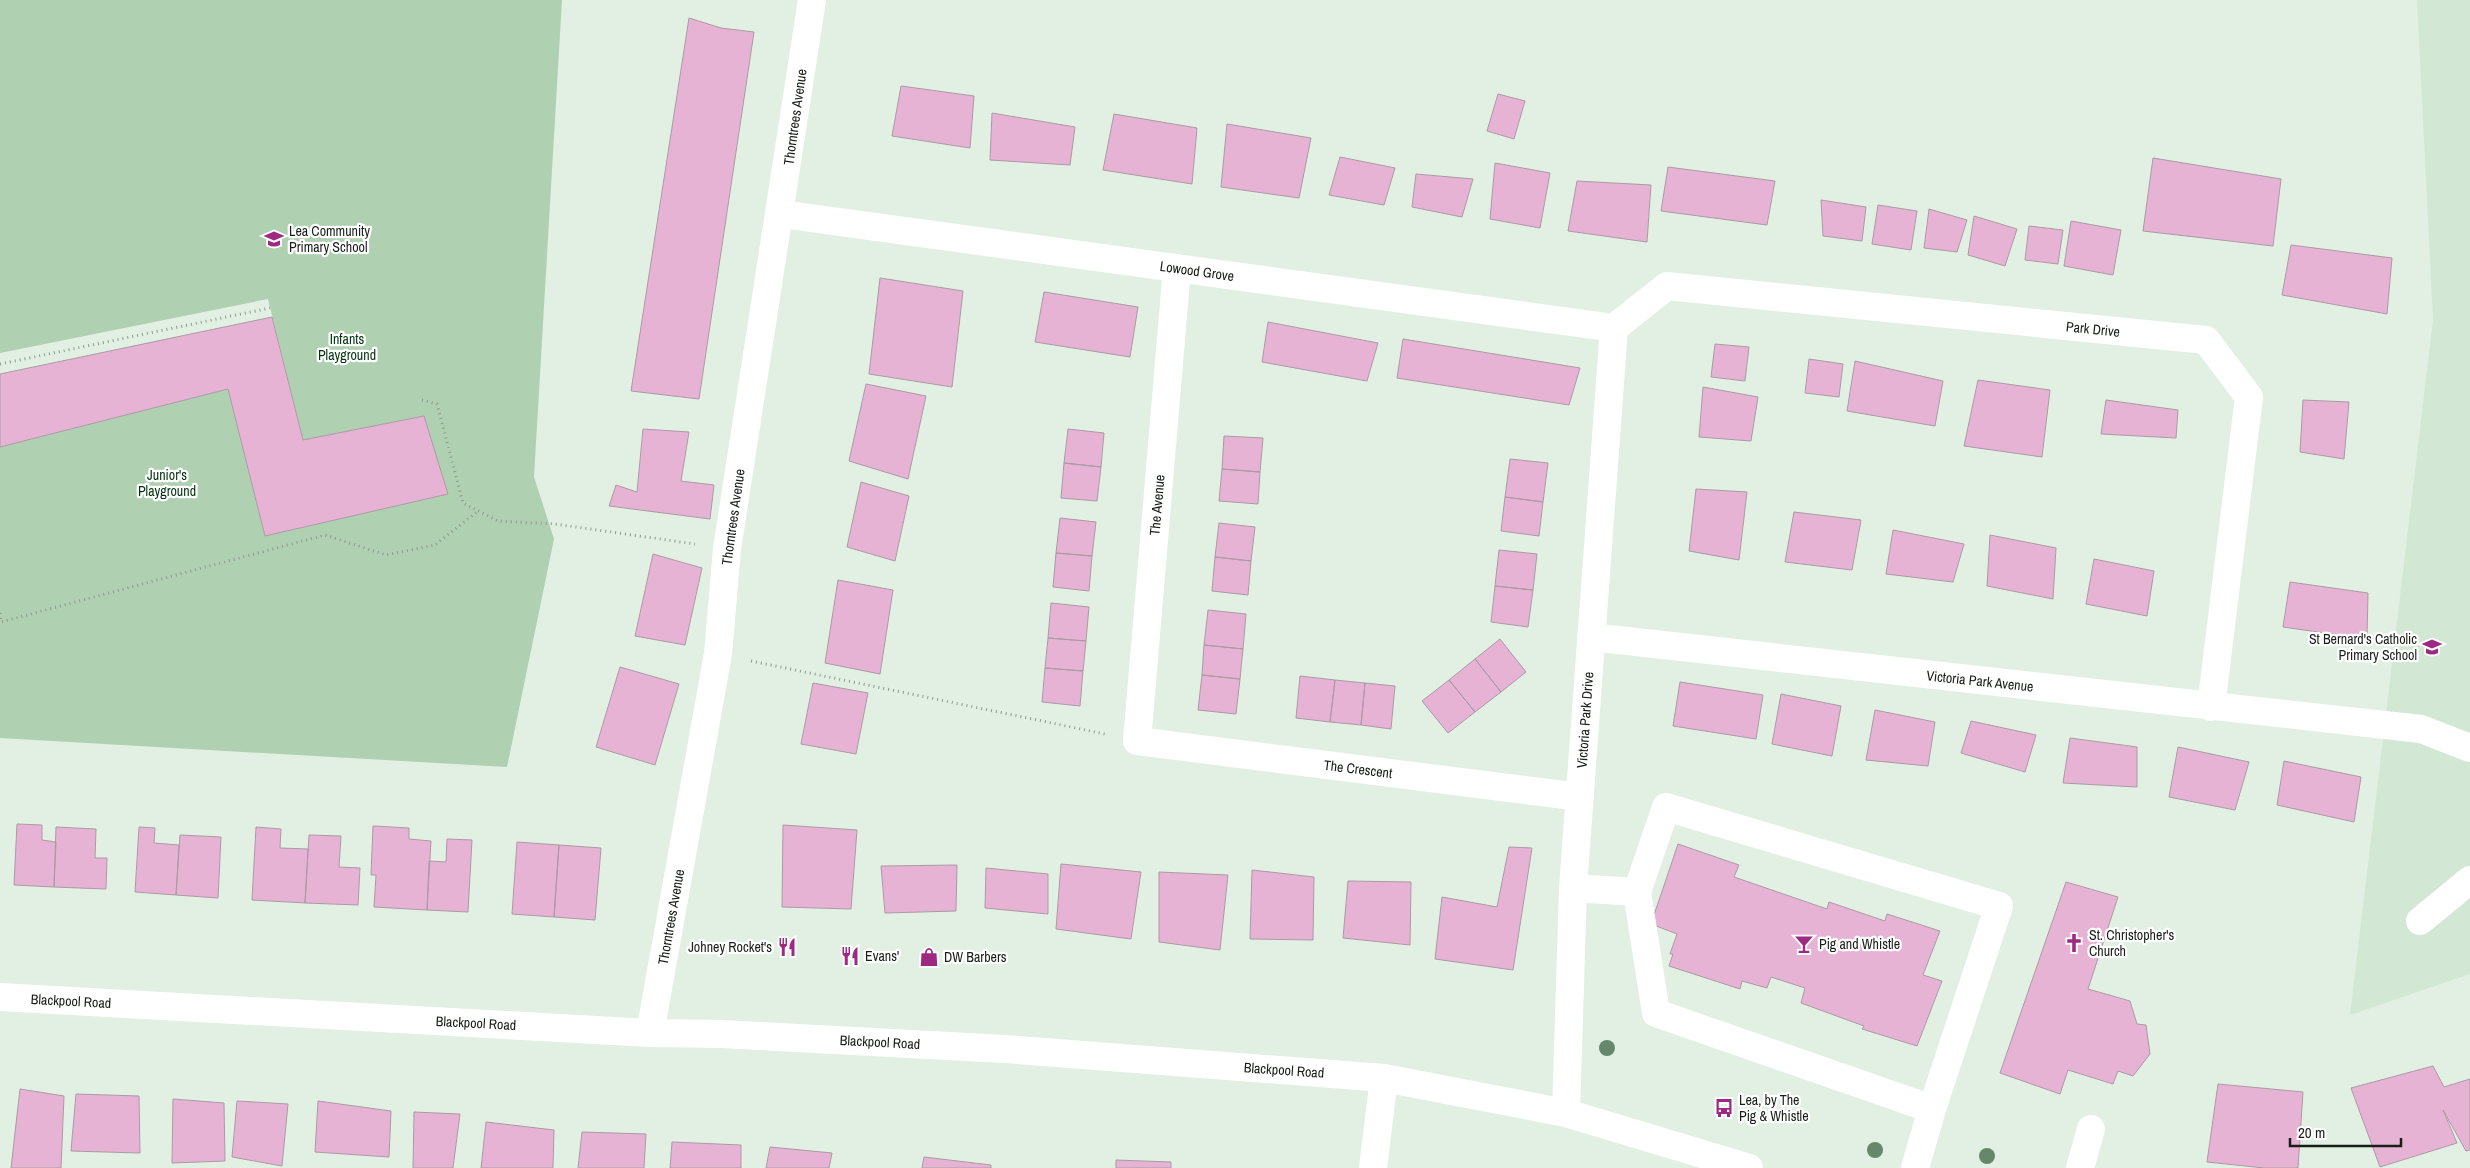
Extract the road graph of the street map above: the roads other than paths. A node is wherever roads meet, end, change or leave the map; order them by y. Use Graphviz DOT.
graph roads {
  1 [pos="812,0"];
  2 [pos="781,214"];
  3 [pos="1177,268"];
  4 [pos="1614,328"];
  5 [pos="1591,637"];
  6 [pos="2211,707"];
  7 [pos="1137,741"];
  8 [pos="2470,748"];
  9 [pos="1580,797"];
  10 [pos="2470,880"];
  11 [pos="1573,888"];
  12 [pos="1636,892"];
  13 [pos="2420,921"];
  14 [pos="0,997"];
  15 [pos="650,1033"];
  16 [pos="1384,1078"];
  17 [pos="1932,1109"];
  18 [pos="1566,1113"];
  19 [pos="2091,1130"];
  20 [pos="1373,1168"];
  21 [pos="1748,1168"];
  22 [pos="1915,1168"];
  23 [pos="2080,1168"];
  1 -- 2 [label="main road, Thorntrees Avenue"];
  2 -- 3 [label="main road, Lowood Grove"];
  2 -- 15 [label="main road, Thorntrees Avenue"];
  3 -- 4 [label="main road, Lowood Grove"];
  3 -- 7 [label="main road, The Avenue"];
  4 -- 5 [label="main road, Victoria Park Drive"];
  4 -- 6 [label="main road, Park Drive"];
  5 -- 6 [label="main road, Victoria Park Avenue"];
  5 -- 9 [label="main road, Victoria Park Drive"];
  6 -- 8 [label="main road, Victoria Park Avenue"];
  7 -- 9 [label="main road, The Crescent"];
  9 -- 11 [label="main road, Victoria Park Drive"];
  10 -- 13 [label="main road"];
  11 -- 12 [label="main road"];
  11 -- 18 [label="main road, Victoria Park Drive"];
  12 -- 17 [label="main road"];
  12 -- 17 [label="main road"];
  14 -- 15 [label="main road, Blackpool Road"];
  15 -- 16 [label="main road, Blackpool Road"];
  16 -- 18 [label="main road, Blackpool Road"];
  16 -- 20 [label="main road"];
  17 -- 22 [label="main road"];
  18 -- 21 [label="main road, Blackpool Road"];
  19 -- 23 [label="main road"];
}
